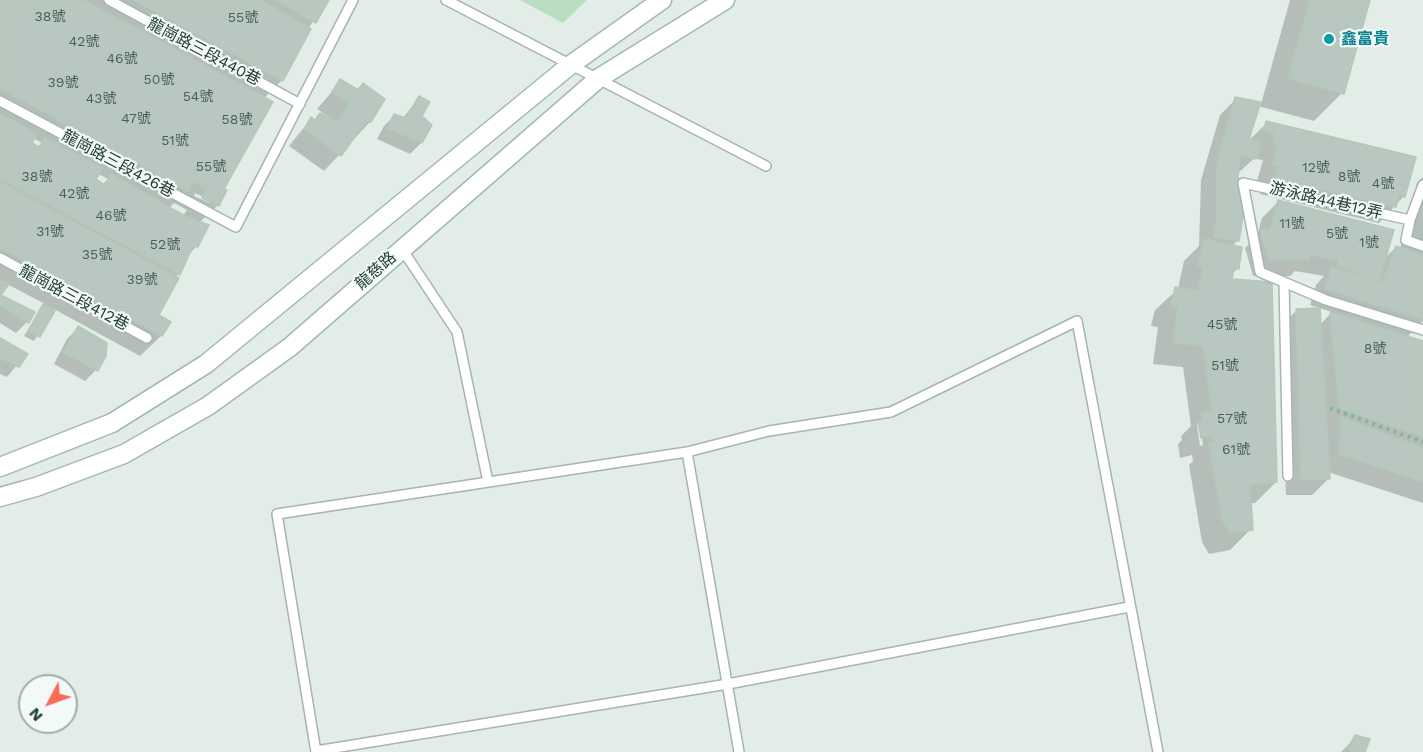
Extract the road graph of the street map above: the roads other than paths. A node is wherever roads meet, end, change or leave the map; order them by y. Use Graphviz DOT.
graph roads {
  1 [pos="109,0"];
  2 [pos="353,0"];
  3 [pos="446,0"];
  4 [pos="662,0"];
  5 [pos="725,0"];
  6 [pos="569,66"];
  7 [pos="599,78"];
  8 [pos="0,101"];
  9 [pos="300,104"];
  10 [pos="766,166"];
  11 [pos="1423,186"];
  12 [pos="1410,220"];
  13 [pos="1423,246"];
  14 [pos="402,249"];
  15 [pos="0,258"];
  16 [pos="1284,282"];
  17 [pos="1423,330"];
  18 [pos="147,338"];
  19 [pos="687,452"];
  20 [pos="0,467"];
  21 [pos="1288,476"];
  22 [pos="488,482"];
  23 [pos="0,497"];
  24 [pos="1130,607"];
  25 [pos="728,684"];
  26 [pos="316,751"];
  27 [pos="739,752"];
  28 [pos="1158,752"];
  1 -- 9 [label="lane, 龍崗路三段440巷"];
  2 -- 9 [label="lane"];
  3 -- 6 [label="lane"];
  4 -- 6 [label="street"];
  5 -- 7 [label="street, 龍慈路"];
  6 -- 7 [label="lane"];
  6 -- 20 [label="street"];
  7 -- 10 [label="lane"];
  7 -- 14 [label="street, 龍慈路"];
  8 -- 9 [label="lane, 龍崗路三段426巷"];
  11 -- 12 [label="lane"];
  12 -- 13 [label="lane"];
  12 -- 16 [label="lane, 游泳路44巷12弄"];
  14 -- 22 [label="lane"];
  14 -- 23 [label="street, 龍慈路"];
  15 -- 18 [label="lane, 龍崗路三段412巷"];
  16 -- 17 [label="lane"];
  16 -- 21 [label="lane"];
  19 -- 22 [label="lane"];
  19 -- 24 [label="lane"];
  19 -- 25 [label="lane"];
  22 -- 26 [label="lane"];
  24 -- 25 [label="lane"];
  24 -- 28 [label="lane"];
  25 -- 26 [label="lane"];
  25 -- 27 [label="lane"];
}
